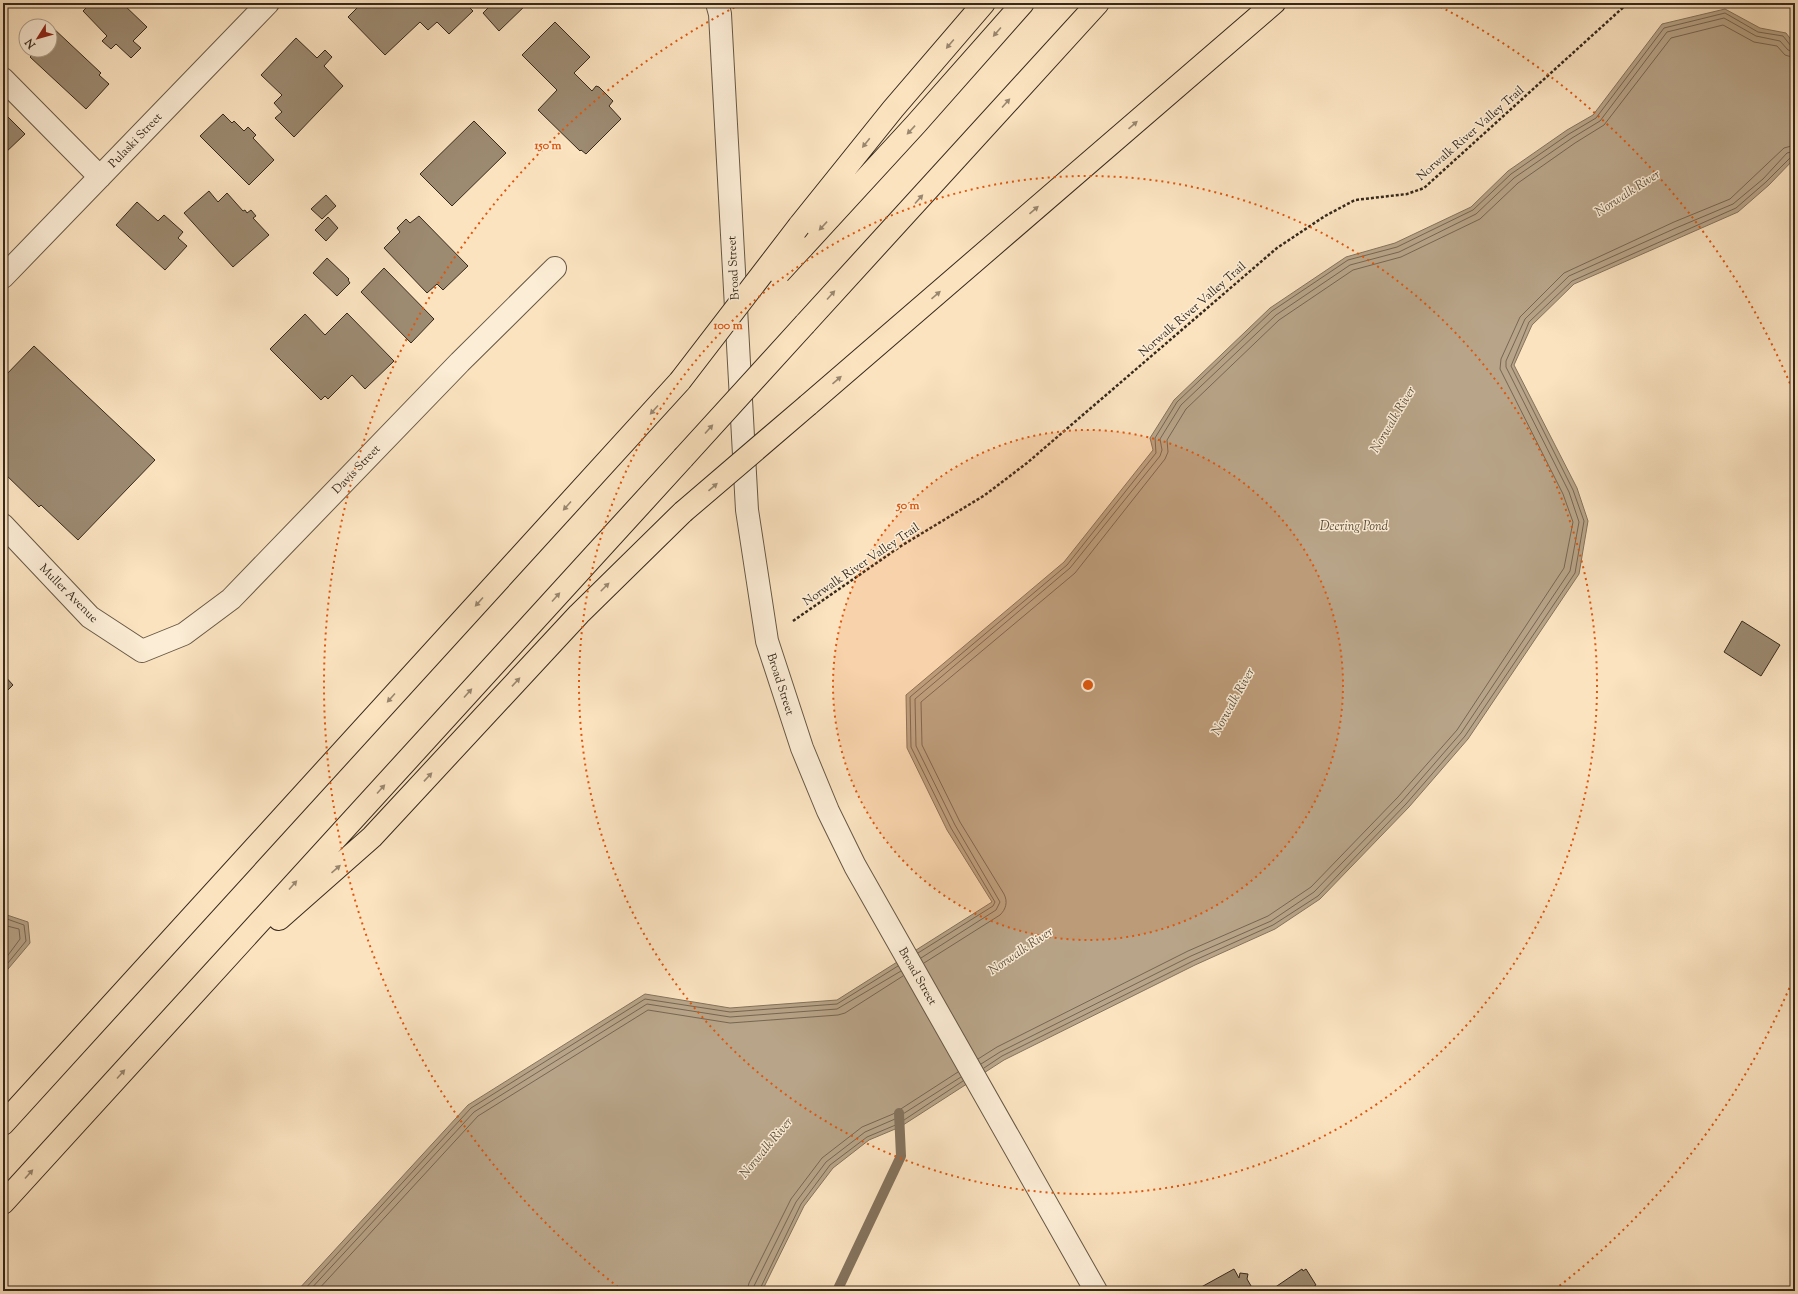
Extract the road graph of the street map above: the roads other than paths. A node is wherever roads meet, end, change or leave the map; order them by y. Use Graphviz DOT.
graph roads {
  1 [pos="268,3"];
  2 [pos="717,3"];
  3 [pos="984,3"];
  4 [pos="1023,3"];
  5 [pos="1098,3"];
  6 [pos="1274,3"];
  7 [pos="3,79"];
  8 [pos="100,177"];
  9 [pos="555,268"];
  10 [pos="3,277"];
  11 [pos="680,381"];
  12 [pos="3,526"];
  13 [pos="142,651"];
  14 [pos="201,986"];
  15 [pos="3,1124"];
  16 [pos="3,1203"];
  17 [pos="1096,1291"];
  1 -- 8 [label="street, Pulaski Street"];
  2 -- 17 [label="street, Broad Street"];
  3 -- 11 [label="highway, one-way, bridge"];
  4 -- 11 [label="highway, one-way, bridge"];
  14 -- 5 [label="highway, one-way, bridge"];
  14 -- 6 [label="highway, one-way, bridge"];
  7 -- 8 [label="street"];
  8 -- 10 [label="street, Pulaski Street"];
  9 -- 13 [label="street, Davis Street"];
  11 -- 15 [label="highway, one-way"];
  12 -- 13 [label="street, Muller Avenue"];
  16 -- 14 [label="highway, one-way"];
}
